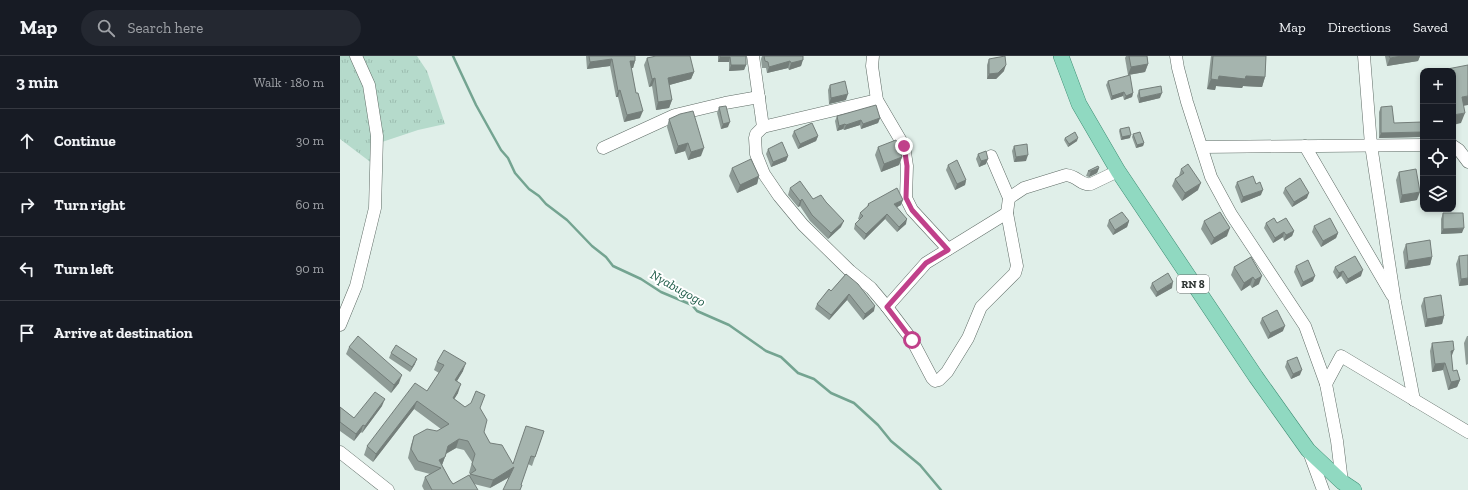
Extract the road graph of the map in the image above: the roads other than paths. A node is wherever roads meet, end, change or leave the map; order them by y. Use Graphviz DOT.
graph roads {
  1 [pos="356,56"];
  2 [pos="753,56"];
  3 [pos="873,56"];
  4 [pos="1061,56"];
  5 [pos="1176,56"];
  6 [pos="1364,56"];
  7 [pos="759,97"];
  8 [pos="877,100"];
  9 [pos="763,127"];
  10 [pos="1371,144"];
  11 [pos="1420,144"];
  12 [pos="1305,146"];
  13 [pos="1202,147"];
  14 [pos="603,148"];
  15 [pos="1456,148"];
  16 [pos="991,156"];
  17 [pos="1468,162"];
  18 [pos="1118,170"];
  19 [pos="1009,198"];
  20 [pos="1007,213"];
  21 [pos="948,250"];
  22 [pos="1395,302"];
  23 [pos="887,307"];
  24 [pos="340,325"];
  25 [pos="1326,384"];
  26 [pos="1414,400"];
  27 [pos="1468,432"];
  28 [pos="1308,450"];
  29 [pos="340,452"];
  30 [pos="1348,486"];
  31 [pos="388,490"];
  32 [pos="1323,490"];
  1 -- 24 [label="street"];
  2 -- 7 [label="street"];
  3 -- 8 [label="street"];
  4 -- 18 [label="main road, RN 8"];
  5 -- 13 [label="street"];
  6 -- 10 [label="street"];
  7 -- 9 [label="street"];
  7 -- 14 [label="street"];
  8 -- 9 [label="street"];
  8 -- 21 [label="street"];
  9 -- 23 [label="street"];
  10 -- 11 [label="street"];
  10 -- 12 [label="street"];
  10 -- 22 [label="street"];
  12 -- 13 [label="street"];
  12 -- 22 [label="street"];
  13 -- 25 [label="street"];
  15 -- 17 [label="street"];
  16 -- 19 [label="street"];
  18 -- 19 [label="street"];
  18 -- 28 [label="main road, RN 8"];
  19 -- 20 [label="street"];
  20 -- 21 [label="street"];
  20 -- 23 [label="street"];
  21 -- 23 [label="street"];
  22 -- 26 [label="street"];
  25 -- 26 [label="street"];
  25 -- 30 [label="street"];
  26 -- 27 [label="street"];
  28 -- 30 [label="main road, RN 8"];
  28 -- 32 [label="street"];
  29 -- 31 [label="street"];
}
